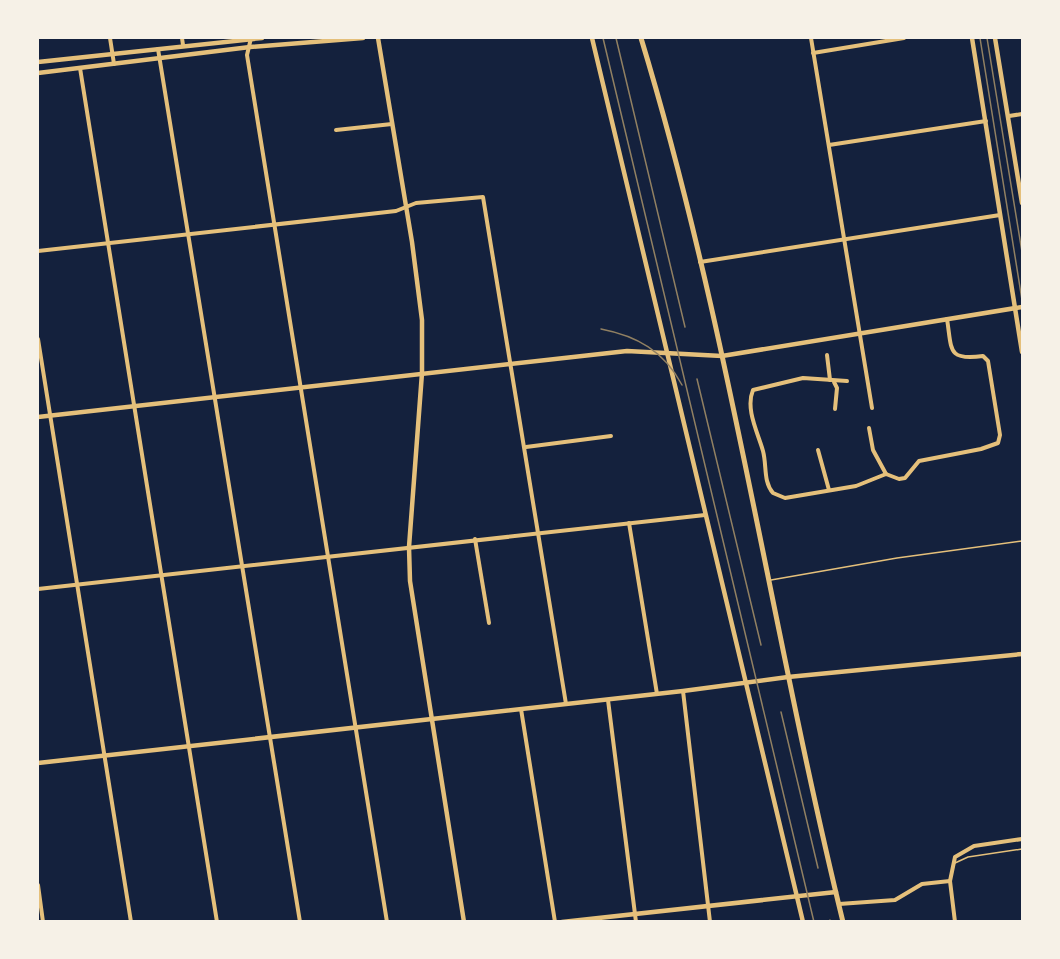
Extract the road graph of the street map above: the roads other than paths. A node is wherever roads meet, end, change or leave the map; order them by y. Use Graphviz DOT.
graph roads {
  1 [pos="110,38"];
  2 [pos="182,38"];
  3 [pos="251,38"];
  4 [pos="262,38"];
  5 [pos="363,38"];
  6 [pos="378,38"];
  7 [pos="592,38"];
  8 [pos="641,38"];
  9 [pos="811,38"];
  10 [pos="904,38"];
  11 [pos="972,38"];
  12 [pos="995,38"];
  13 [pos="183,45"];
  14 [pos="250,48"];
  15 [pos="158,49"];
  16 [pos="813,53"];
  17 [pos="112,54"];
  18 [pos="160,58"];
  19 [pos="38,62"];
  20 [pos="114,64"];
  21 [pos="80,68"];
  22 [pos="38,73"];
  23 [pos="1023,114"];
  24 [pos="1009,116"];
  25 [pos="986,121"];
  26 [pos="392,124"];
  27 [pos="336,130"];
  28 [pos="829,145"];
  29 [pos="1023,203"];
  30 [pos="406,207"];
  31 [pos="1001,214"];
  32 [pos="274,225"];
  33 [pos="189,234"];
  34 [pos="844,240"];
  35 [pos="107,243"];
  36 [pos="38,251"];
  37 [pos="700,262"];
  38 [pos="1023,307"];
  39 [pos="1015,308"];
  40 [pos="947,319"];
  41 [pos="860,334"];
  42 [pos="38,339"];
  43 [pos="1023,352"];
  44 [pos="668,353"];
  45 [pos="827,355"];
  46 [pos="722,356"];
  47 [pos="510,363"];
  48 [pos="422,373"];
  49 [pos="832,381"];
  50 [pos="847,381"];
  51 [pos="300,388"];
  52 [pos="216,397"];
  53 [pos="134,406"];
  54 [pos="872,408"];
  55 [pos="835,409"];
  56 [pos="51,416"];
  57 [pos="38,417"];
  58 [pos="869,428"];
  59 [pos="611,436"];
  60 [pos="526,447"];
  61 [pos="818,450"];
  62 [pos="886,474"];
  63 [pos="829,490"];
  64 [pos="705,515"];
  65 [pos="629,522"];
  66 [pos="539,533"];
  67 [pos="475,539"];
  68 [pos="1023,541"];
  69 [pos="409,547"];
  70 [pos="329,556"];
  71 [pos="243,566"];
  72 [pos="161,575"];
  73 [pos="768,580"];
  74 [pos="77,584"];
  75 [pos="38,589"];
  76 [pos="489,623"];
  77 [pos="1023,654"];
  78 [pos="788,677"];
  79 [pos="748,682"];
  80 [pos="683,691"];
  81 [pos="657,694"];
  82 [pos="608,699"];
  83 [pos="566,704"];
  84 [pos="521,709"];
  85 [pos="432,720"];
  86 [pos="356,728"];
  87 [pos="270,736"];
  88 [pos="190,746"];
  89 [pos="104,755"];
  90 [pos="38,763"];
  91 [pos="1023,839"];
  92 [pos="1023,849"];
  93 [pos="952,864"];
  94 [pos="950,881"];
  95 [pos="38,885"];
  96 [pos="836,892"];
  97 [pos="797,897"];
  98 [pos="839,904"];
  99 [pos="708,907"];
  100 [pos="635,915"];
  101 [pos="43,921"];
  102 [pos="131,921"];
  103 [pos="216,921"];
  104 [pos="300,921"];
  105 [pos="387,921"];
  106 [pos="464,921"];
  107 [pos="555,921"];
  108 [pos="562,921"];
  109 [pos="636,921"];
  110 [pos="710,921"];
  111 [pos="803,921"];
  112 [pos="843,921"];
  113 [pos="955,921"];
  1 -- 17 [label="street"];
  2 -- 13 [label="street"];
  3 -- 4 [label="main road"];
  3 -- 13 [label="main road"];
  3 -- 14 [label="street"];
  5 -- 14 [label="main road"];
  6 -- 26 [label="main road"];
  7 -- 44 [label="main road"];
  8 -- 37 [label="main road"];
  9 -- 16 [label="street"];
  10 -- 16 [label="street"];
  11 -- 25 [label="main road"];
  12 -- 24 [label="main road"];
  13 -- 15 [label="main road"];
  14 -- 18 [label="main road"];
  14 -- 32 [label="street"];
  15 -- 17 [label="main road"];
  15 -- 18 [label="street"];
  16 -- 28 [label="street"];
  17 -- 19 [label="main road"];
  17 -- 20 [label="street"];
  18 -- 20 [label="main road"];
  18 -- 33 [label="street"];
  20 -- 21 [label="main road"];
  21 -- 22 [label="main road"];
  21 -- 35 [label="street"];
  23 -- 24 [label="street"];
  24 -- 29 [label="main road"];
  25 -- 28 [label="street"];
  25 -- 31 [label="main road"];
  26 -- 27 [label="street"];
  26 -- 30 [label="main road"];
  28 -- 34 [label="street"];
  30 -- 32 [label="street"];
  30 -- 47 [label="street"];
  30 -- 48 [label="main road"];
  31 -- 34 [label="street"];
  31 -- 39 [label="main road"];
  32 -- 33 [label="street"];
  32 -- 51 [label="street"];
  33 -- 35 [label="street"];
  33 -- 52 [label="street"];
  34 -- 37 [label="street"];
  34 -- 41 [label="street"];
  35 -- 36 [label="street"];
  35 -- 53 [label="street"];
  37 -- 46 [label="main road"];
  38 -- 39 [label="main road"];
  39 -- 40 [label="main road"];
  39 -- 43 [label="main road"];
  40 -- 41 [label="main road"];
  40 -- 62 [label="street"];
  41 -- 46 [label="main road"];
  41 -- 54 [label="street"];
  42 -- 56 [label="street"];
  44 -- 46 [label="main road"];
  44 -- 47 [label="main road"];
  44 -- 64 [label="main road"];
  45 -- 49 [label="street"];
  46 -- 73 [label="main road"];
  47 -- 48 [label="main road"];
  47 -- 60 [label="street"];
  48 -- 51 [label="main road"];
  48 -- 69 [label="main road"];
  49 -- 50 [label="street"];
  49 -- 55 [label="street"];
  49 -- 63 [label="street"];
  51 -- 52 [label="main road"];
  51 -- 70 [label="street"];
  52 -- 53 [label="main road"];
  52 -- 71 [label="street"];
  53 -- 56 [label="main road"];
  53 -- 72 [label="street"];
  56 -- 57 [label="main road"];
  56 -- 74 [label="street"];
  58 -- 62 [label="street"];
  59 -- 60 [label="street"];
  60 -- 66 [label="street"];
  61 -- 63 [label="street"];
  62 -- 63 [label="street"];
  64 -- 65 [label="street"];
  64 -- 79 [label="main road"];
  65 -- 66 [label="street"];
  65 -- 81 [label="street"];
  66 -- 67 [label="street"];
  66 -- 83 [label="street"];
  67 -- 69 [label="street"];
  67 -- 76 [label="street"];
  68 -- 73 [label="lane"];
  69 -- 70 [label="street"];
  69 -- 85 [label="main road"];
  70 -- 71 [label="street"];
  70 -- 86 [label="street"];
  71 -- 72 [label="street"];
  71 -- 87 [label="street"];
  72 -- 74 [label="street"];
  72 -- 88 [label="street"];
  73 -- 78 [label="main road"];
  74 -- 75 [label="street"];
  74 -- 89 [label="street"];
  77 -- 78 [label="main road"];
  78 -- 79 [label="main road"];
  78 -- 96 [label="main road"];
  79 -- 80 [label="main road"];
  79 -- 97 [label="main road"];
  80 -- 81 [label="main road"];
  80 -- 99 [label="street"];
  81 -- 82 [label="main road"];
  82 -- 83 [label="main road"];
  82 -- 100 [label="street"];
  83 -- 84 [label="main road"];
  84 -- 85 [label="main road"];
  84 -- 107 [label="street"];
  85 -- 86 [label="main road"];
  85 -- 106 [label="main road"];
  86 -- 87 [label="main road"];
  86 -- 105 [label="street"];
  87 -- 88 [label="main road"];
  87 -- 104 [label="street"];
  88 -- 89 [label="main road"];
  88 -- 103 [label="street"];
  89 -- 90 [label="main road"];
  89 -- 102 [label="street"];
  91 -- 93 [label="street"];
  92 -- 93 [label="lane"];
  93 -- 94 [label="street"];
  94 -- 98 [label="street"];
  94 -- 113 [label="street"];
  95 -- 101 [label="street"];
  96 -- 97 [label="main road"];
  96 -- 98 [label="main road"];
  97 -- 99 [label="main road"];
  97 -- 111 [label="main road"];
  98 -- 112 [label="main road"];
  99 -- 100 [label="main road"];
  99 -- 110 [label="street"];
  100 -- 108 [label="main road"];
  100 -- 109 [label="street"];
}
